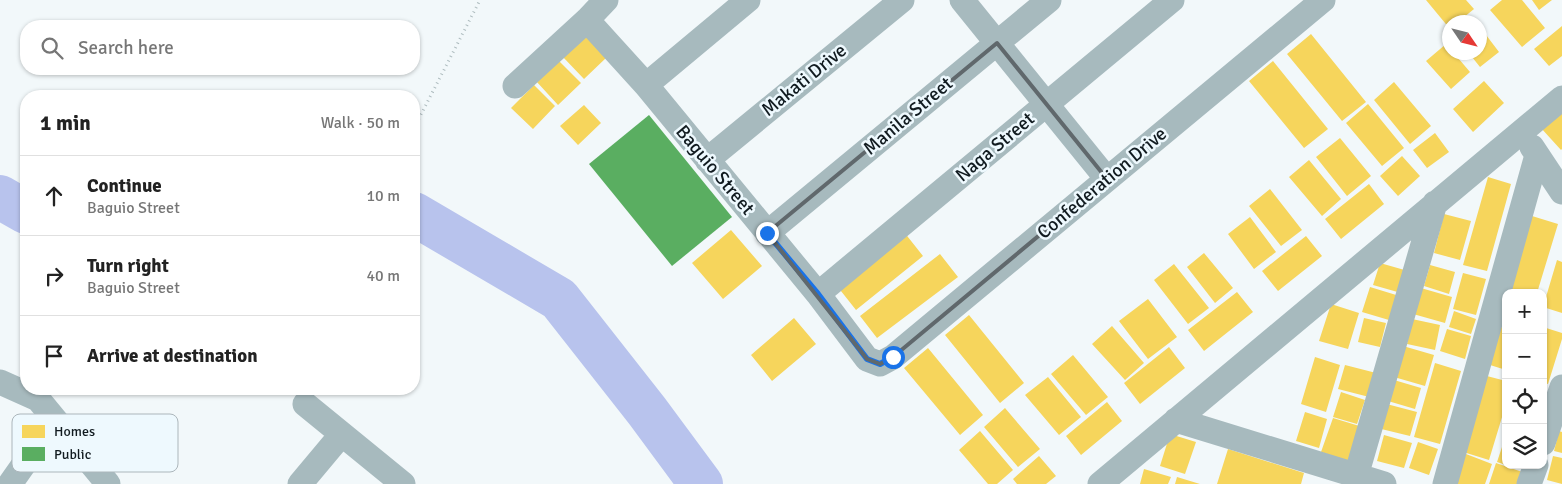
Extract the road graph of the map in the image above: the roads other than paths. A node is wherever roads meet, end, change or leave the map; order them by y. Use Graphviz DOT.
graph roads {
  1 [pos="606,0"];
  2 [pos="748,0"];
  3 [pos="902,0"];
  4 [pos="962,0"];
  5 [pos="1049,0"];
  6 [pos="1172,0"];
  7 [pos="1309,4"];
  8 [pos="587,20"];
  9 [pos="997,43"];
  10 [pos="646,85"];
  11 [pos="515,86"];
  12 [pos="1562,98"];
  13 [pos="1047,104"];
  14 [pos="1521,133"];
  15 [pos="1537,155"];
  16 [pos="707,160"];
  17 [pos="1108,180"];
  18 [pos="1562,192"];
  19 [pos="1436,203"];
  20 [pos="767,233"];
  21 [pos="818,294"];
  22 [pos="880,364"];
  23 [pos="0,382"];
  24 [pos="1562,387"];
  25 [pos="20,391"];
  26 [pos="27,395"];
  27 [pos="305,404"];
  28 [pos="50,414"];
  29 [pos="1176,420"];
  30 [pos="1547,431"];
  31 [pos="341,435"];
  32 [pos="1535,469"];
  33 [pos="18,472"];
  34 [pos="98,472"];
  35 [pos="1356,476"];
  36 [pos="10,484"];
  37 [pos="108,484"];
  38 [pos="300,484"];
  39 [pos="403,484"];
  40 [pos="1100,484"];
  41 [pos="1384,484"];
  42 [pos="1445,484"];
  43 [pos="1529,484"];
  1 -- 8 [label="street"];
  2 -- 10 [label="street"];
  3 -- 16 [label="street, Makati Drive"];
  4 -- 9 [label="street"];
  5 -- 9 [label="street, Manila Street"];
  6 -- 13 [label="street, Naga Street"];
  7 -- 17 [label="street, Confederation Drive"];
  8 -- 10 [label="street, Baguio Street"];
  8 -- 11 [label="street"];
  9 -- 13 [label="street"];
  9 -- 20 [label="street, Manila Street"];
  10 -- 16 [label="street, Baguio Street"];
  12 -- 14 [label="street"];
  13 -- 17 [label="street"];
  13 -- 21 [label="street, Naga Street"];
  14 -- 15 [label="street"];
  14 -- 19 [label="street"];
  15 -- 18 [label="street"];
  15 -- 42 [label="street"];
  16 -- 20 [label="street, Baguio Street"];
  17 -- 22 [label="street, Confederation Drive"];
  19 -- 29 [label="street"];
  19 -- 35 [label="street"];
  20 -- 21 [label="street, Baguio Street"];
  21 -- 22 [label="street, Baguio Street"];
  23 -- 25 [label="street"];
  24 -- 30 [label="street"];
  26 -- 28 [label="street"];
  27 -- 31 [label="street"];
  29 -- 35 [label="street"];
  29 -- 40 [label="street"];
  31 -- 38 [label="street"];
  31 -- 39 [label="street"];
  32 -- 43 [label="street"];
  33 -- 36 [label="street"];
  34 -- 37 [label="street"];
  35 -- 41 [label="street"];
}
